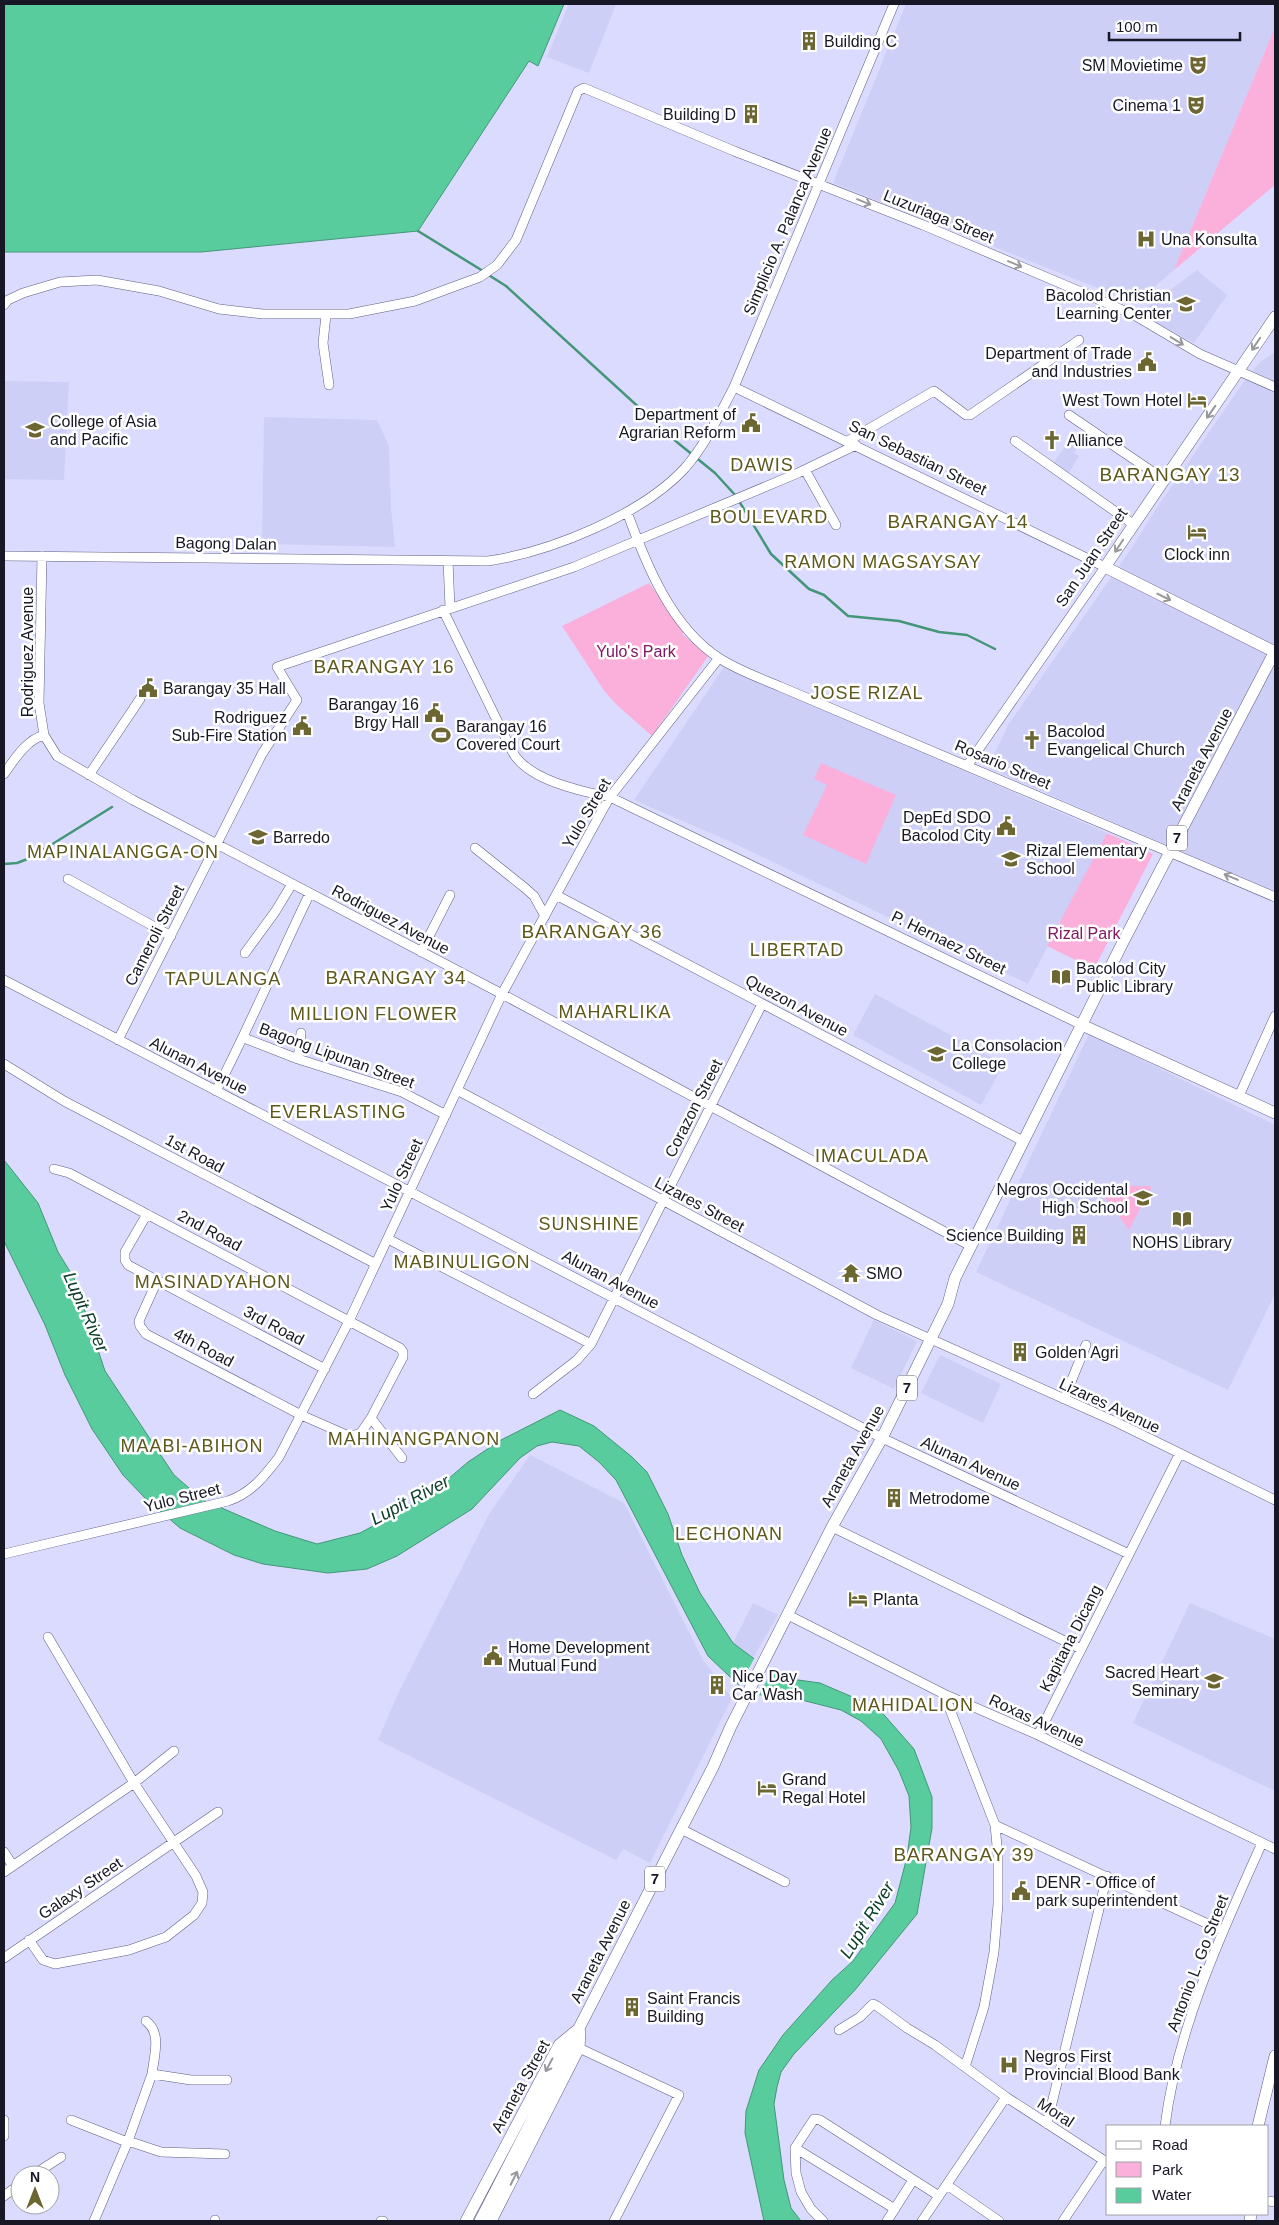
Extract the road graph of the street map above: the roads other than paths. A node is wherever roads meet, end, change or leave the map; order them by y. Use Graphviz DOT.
graph roads {
  1 [pos="894,4"];
  2 [pos="819,184"];
  3 [pos="4,305"];
  4 [pos="326,315"];
  5 [pos="1275,317"];
  6 [pos="1079,340"];
  7 [pos="1238,372"];
  8 [pos="329,386"];
  9 [pos="734,387"];
  10 [pos="1275,387"];
  11 [pos="1069,415"];
  12 [pos="1014,441"];
  13 [pos="852,443"];
  14 [pos="805,470"];
  15 [pos="1163,479"];
  16 [pos="627,512"];
  17 [pos="1133,524"];
  18 [pos="836,525"];
  19 [pos="637,540"];
  20 [pos="4,556"];
  21 [pos="42,556"];
  22 [pos="448,561"];
  23 [pos="1105,567"];
  24 [pos="446,609"];
  25 [pos="1275,651"];
  26 [pos="719,658"];
  27 [pos="140,699"];
  28 [pos="44,735"];
  29 [pos="967,766"];
  30 [pos="4,774"];
  31 [pos="89,775"];
  32 [pos="610,797"];
  33 [pos="216,844"];
  34 [pos="475,848"];
  35 [pos="1170,851"];
  36 [pos="68,879"];
  37 [pos="292,884"];
  38 [pos="310,894"];
  39 [pos="450,895"];
  40 [pos="556,895"];
  41 [pos="1275,897"];
  42 [pos="545,916"];
  43 [pos="171,936"];
  44 [pos="421,952"];
  45 [pos="245,953"];
  46 [pos="4,980"];
  47 [pos="502,994"];
  48 [pos="762,1004"];
  49 [pos="1275,1016"];
  50 [pos="1082,1025"];
  51 [pos="301,1033"];
  52 [pos="244,1038"];
  53 [pos="118,1040"];
  54 [pos="298,1058"];
  55 [pos="4,1064"];
  56 [pos="458,1090"];
  57 [pos="216,1091"];
  58 [pos="1239,1096"];
  59 [pos="711,1105"];
  60 [pos="1275,1113"];
  61 [pos="446,1115"];
  62 [pos="1023,1142"];
  63 [pos="54,1169"];
  64 [pos="410,1191"];
  65 [pos="663,1202"];
  66 [pos="147,1214"];
  67 [pos="388,1240"];
  68 [pos="971,1246"];
  69 [pos="376,1264"];
  70 [pos="157,1281"];
  71 [pos="614,1297"];
  72 [pos="350,1321"];
  73 [pos="931,1339"];
  74 [pos="591,1344"];
  75 [pos="1086,1345"];
  76 [pos="325,1369"];
  77 [pos="533,1394"];
  78 [pos="1064,1399"];
  79 [pos="301,1415"];
  80 [pos="371,1418"];
  81 [pos="882,1438"];
  82 [pos="1179,1455"];
  83 [pos="402,1458"];
  84 [pos="1275,1500"];
  85 [pos="832,1527"];
  86 [pos="4,1554"];
  87 [pos="1129,1554"];
  88 [pos="788,1615"];
  89 [pos="48,1637"];
  90 [pos="1082,1649"];
  91 [pos="944,1694"];
  92 [pos="1038,1735"];
  93 [pos="174,1751"];
  94 [pos="134,1783"];
  95 [pos="218,1812"];
  96 [pos="995,1825"];
  97 [pos="681,1829"];
  98 [pos="1262,1843"];
  99 [pos="173,1844"];
  100 [pos="1275,1849"];
  101 [pos="4,1852"];
  102 [pos="13,1866"];
  103 [pos="4,1872"];
  104 [pos="1107,1876"];
  105 [pos="785,1882"];
  106 [pos="1223,1931"];
  107 [pos="29,1940"];
  108 [pos="4,1958"];
  109 [pos="146,2021"];
  110 [pos="580,2028"];
  111 [pos="839,2030"];
  112 [pos="579,2048"];
  113 [pos="1275,2056"];
  114 [pos="965,2067"];
  115 [pos="152,2074"];
  116 [pos="227,2080"];
  117 [pos="1006,2097"];
  118 [pos="4,2120"];
  119 [pos="71,2120"];
  120 [pos="1047,2124"];
  121 [pos="1165,2125"];
  122 [pos="1258,2125"];
  123 [pos="4,2136"];
  124 [pos="127,2142"];
  125 [pos="795,2148"];
  126 [pos="225,2154"];
  127 [pos="62,2156"];
  128 [pos="1106,2162"];
  129 [pos="48,2165"];
  130 [pos="913,2180"];
  131 [pos="947,2185"];
  132 [pos="939,2196"];
  133 [pos="895,2209"];
  134 [pos="94,2221"];
  135 [pos="466,2221"];
  136 [pos="480,2221"];
  137 [pos="492,2221"];
  138 [pos="614,2221"];
  139 [pos="823,2221"];
  140 [pos="887,2221"];
  141 [pos="922,2221"];
  142 [pos="999,2221"];
  143 [pos="1063,2221"];
  1 -- 2 [label="street, Simplicio A. Palanca Avenue"];
  2 -- 4 [label="street, Luzuriaga Street"];
  2 -- 7 [label="street, Luzuriaga Street, one-way"];
  2 -- 9 [label="street, Simplicio A. Palanca Avenue"];
  3 -- 4 [label="street"];
  4 -- 8 [label="street"];
  5 -- 7 [label="main road, San Juan Street, one-way"];
  6 -- 13 [label="street"];
  7 -- 10 [label="street, Luzuriaga Street"];
  7 -- 15 [label="main road, San Juan Street, one-way"];
  9 -- 13 [label="street, San Sebastian Street"];
  9 -- 16 [label="street, Simplicio A. Palanca Avenue"];
  11 -- 15 [label="street"];
  12 -- 17 [label="street"];
  13 -- 14 [label="street"];
  13 -- 23 [label="street, San Sebastian Street"];
  14 -- 18 [label="street"];
  14 -- 19 [label="street"];
  15 -- 17 [label="main road, San Juan Street"];
  16 -- 19 [label="street, Rosario Street"];
  16 -- 22 [label="street, Bagong Dalan"];
  17 -- 23 [label="main road, San Juan Street, one-way"];
  19 -- 24 [label="street"];
  19 -- 26 [label="street, Rosario Street"];
  20 -- 21 [label="street, Bagong Dalan"];
  21 -- 22 [label="street, Bagong Dalan"];
  21 -- 28 [label="street, Rodriguez Avenue"];
  22 -- 24 [label="street"];
  23 -- 25 [label="main road, San Sebastian Street, one-way"];
  23 -- 29 [label="street, San Juan Street"];
  24 -- 32 [label="street, P. Hernaez Street"];
  24 -- 33 [label="street, Cameroli Street"];
  25 -- 35 [label="main road, Araneta Avenue / 7"];
  26 -- 29 [label="street, Rosario Street"];
  26 -- 32 [label="street, Yulo Street"];
  27 -- 31 [label="street"];
  28 -- 30 [label="street"];
  28 -- 31 [label="street, Rodriguez Avenue"];
  29 -- 35 [label="street, Rosario Street"];
  31 -- 33 [label="street, Rodriguez Avenue"];
  32 -- 40 [label="street, Yulo Street"];
  32 -- 50 [label="street, P. Hernaez Street"];
  33 -- 37 [label="street, Rodriguez Avenue"];
  33 -- 43 [label="street, Cameroli Street"];
  34 -- 42 [label="street"];
  41 -- 35 [label="street, Rosario Street, one-way"];
  35 -- 50 [label="main road, Araneta Avenue / 7"];
  36 -- 43 [label="street"];
  37 -- 38 [label="street, Rodriguez Avenue"];
  37 -- 45 [label="street"];
  38 -- 44 [label="street, Rodriguez Avenue"];
  38 -- 52 [label="street"];
  39 -- 44 [label="street"];
  40 -- 42 [label="street, Yulo Street"];
  40 -- 48 [label="street, Quezon Avenue"];
  42 -- 47 [label="street, Yulo Street"];
  43 -- 53 [label="street, Cameroli Street"];
  44 -- 47 [label="street, Rodriguez Avenue"];
  46 -- 53 [label="street, Alunan Avenue"];
  47 -- 56 [label="street, Yulo Street"];
  47 -- 59 [label="street, Rodriguez Avenue"];
  48 -- 59 [label="street, Corazon Street"];
  48 -- 62 [label="street, Quezon Avenue"];
  49 -- 58 [label="street"];
  50 -- 58 [label="main road, P. Hernaez Street"];
  50 -- 62 [label="main road, Araneta Avenue / 7"];
  51 -- 54 [label="street"];
  52 -- 54 [label="street, Bagong Lipunan Street"];
  52 -- 57 [label="street"];
  53 -- 57 [label="street, Alunan Avenue"];
  54 -- 61 [label="street, Bagong Lipunan Street"];
  55 -- 69 [label="street, 1st Road"];
  56 -- 61 [label="street, Yulo Street"];
  56 -- 65 [label="street, Lizares Street"];
  57 -- 64 [label="street, Alunan Avenue"];
  58 -- 60 [label="main road, P. Hernaez Street"];
  59 -- 65 [label="street, Corazon Street"];
  59 -- 68 [label="street, Rodriguez Avenue"];
  61 -- 64 [label="street, Yulo Street"];
  62 -- 68 [label="main road, Araneta Avenue / 7"];
  63 -- 66 [label="street, 2nd Road"];
  64 -- 67 [label="street, Yulo Street"];
  64 -- 71 [label="street, Alunan Avenue"];
  65 -- 71 [label="street, Corazon Street"];
  65 -- 73 [label="street, Lizares Street"];
  66 -- 70 [label="street, 3rd Road"];
  66 -- 72 [label="street, 2nd Road"];
  67 -- 69 [label="street, Yulo Street"];
  67 -- 74 [label="street"];
  68 -- 73 [label="main road, Araneta Avenue / 7"];
  69 -- 72 [label="street, Yulo Street"];
  70 -- 76 [label="street, 3rd Road"];
  70 -- 79 [label="street, 4th Road"];
  71 -- 74 [label="street, Corazon Street"];
  71 -- 81 [label="street, Alunan Avenue"];
  72 -- 76 [label="street, Yulo Street"];
  72 -- 80 [label="street, 2nd Road"];
  73 -- 78 [label="street, Lizares Avenue"];
  73 -- 81 [label="main road, Araneta Avenue / 7"];
  74 -- 77 [label="street, Corazon Street"];
  75 -- 78 [label="street"];
  76 -- 79 [label="street, Yulo Street"];
  78 -- 82 [label="street, Lizares Avenue"];
  79 -- 80 [label="street, 4th Road"];
  79 -- 86 [label="street, Yulo Street"];
  80 -- 83 [label="street"];
  81 -- 85 [label="main road, Araneta Avenue / 7"];
  81 -- 87 [label="street, Alunan Avenue"];
  82 -- 84 [label="street, Lizares Avenue"];
  82 -- 87 [label="street, Kapitana Dicang"];
  85 -- 88 [label="main road, Araneta Avenue / 7"];
  85 -- 90 [label="street"];
  87 -- 90 [label="street, Kapitana Dicang"];
  88 -- 91 [label="street, Roxas Avenue"];
  88 -- 97 [label="main road, Araneta Avenue / 7"];
  89 -- 94 [label="street"];
  90 -- 92 [label="street, Kapitana Dicang"];
  91 -- 92 [label="street, Roxas Avenue"];
  91 -- 96 [label="street"];
  92 -- 98 [label="street, Roxas Avenue"];
  93 -- 94 [label="street"];
  94 -- 99 [label="street"];
  94 -- 102 [label="street"];
  95 -- 99 [label="street, Galaxy Street"];
  96 -- 104 [label="street"];
  96 -- 114 [label="street"];
  97 -- 105 [label="street"];
  97 -- 110 [label="main road, Araneta Avenue / 7"];
  98 -- 100 [label="street, Roxas Avenue"];
  98 -- 106 [label="street, Antonio L. Go Street"];
  99 -- 107 [label="street, Galaxy Street"];
  99 -- 107 [label="street"];
  101 -- 102 [label="street"];
  102 -- 103 [label="street"];
  104 -- 106 [label="street"];
  104 -- 120 [label="street"];
  106 -- 121 [label="street, Antonio L. Go Street"];
  107 -- 108 [label="street, Galaxy Street"];
  109 -- 115 [label="street"];
  110 -- 112 [label="main road, Araneta Street / 7"];
  110 -- 135 [label="main road, Araneta Street / 7, one-way"];
  110 -- 136 [label="main road, Araneta Avenue / 7"];
  111 -- 114 [label="street, Moral"];
  137 -- 112 [label="main road, Araneta Street / 7, one-way"];
  112 -- 138 [label="street"];
  113 -- 122 [label="main road"];
  114 -- 117 [label="street, Moral"];
  115 -- 116 [label="street"];
  115 -- 124 [label="street"];
  117 -- 120 [label="street, Moral"];
  117 -- 131 [label="street"];
  118 -- 123 [label="street"];
  119 -- 124 [label="street"];
  120 -- 128 [label="street, Moral"];
  124 -- 126 [label="street"];
  124 -- 134 [label="street"];
  125 -- 130 [label="street"];
  125 -- 133 [label="street"];
  125 -- 139 [label="street"];
  127 -- 129 [label="street"];
  128 -- 143 [label="street"];
  130 -- 132 [label="street"];
  130 -- 133 [label="street"];
  131 -- 132 [label="street"];
  131 -- 142 [label="street"];
  132 -- 141 [label="street"];
  133 -- 140 [label="street"];
}
